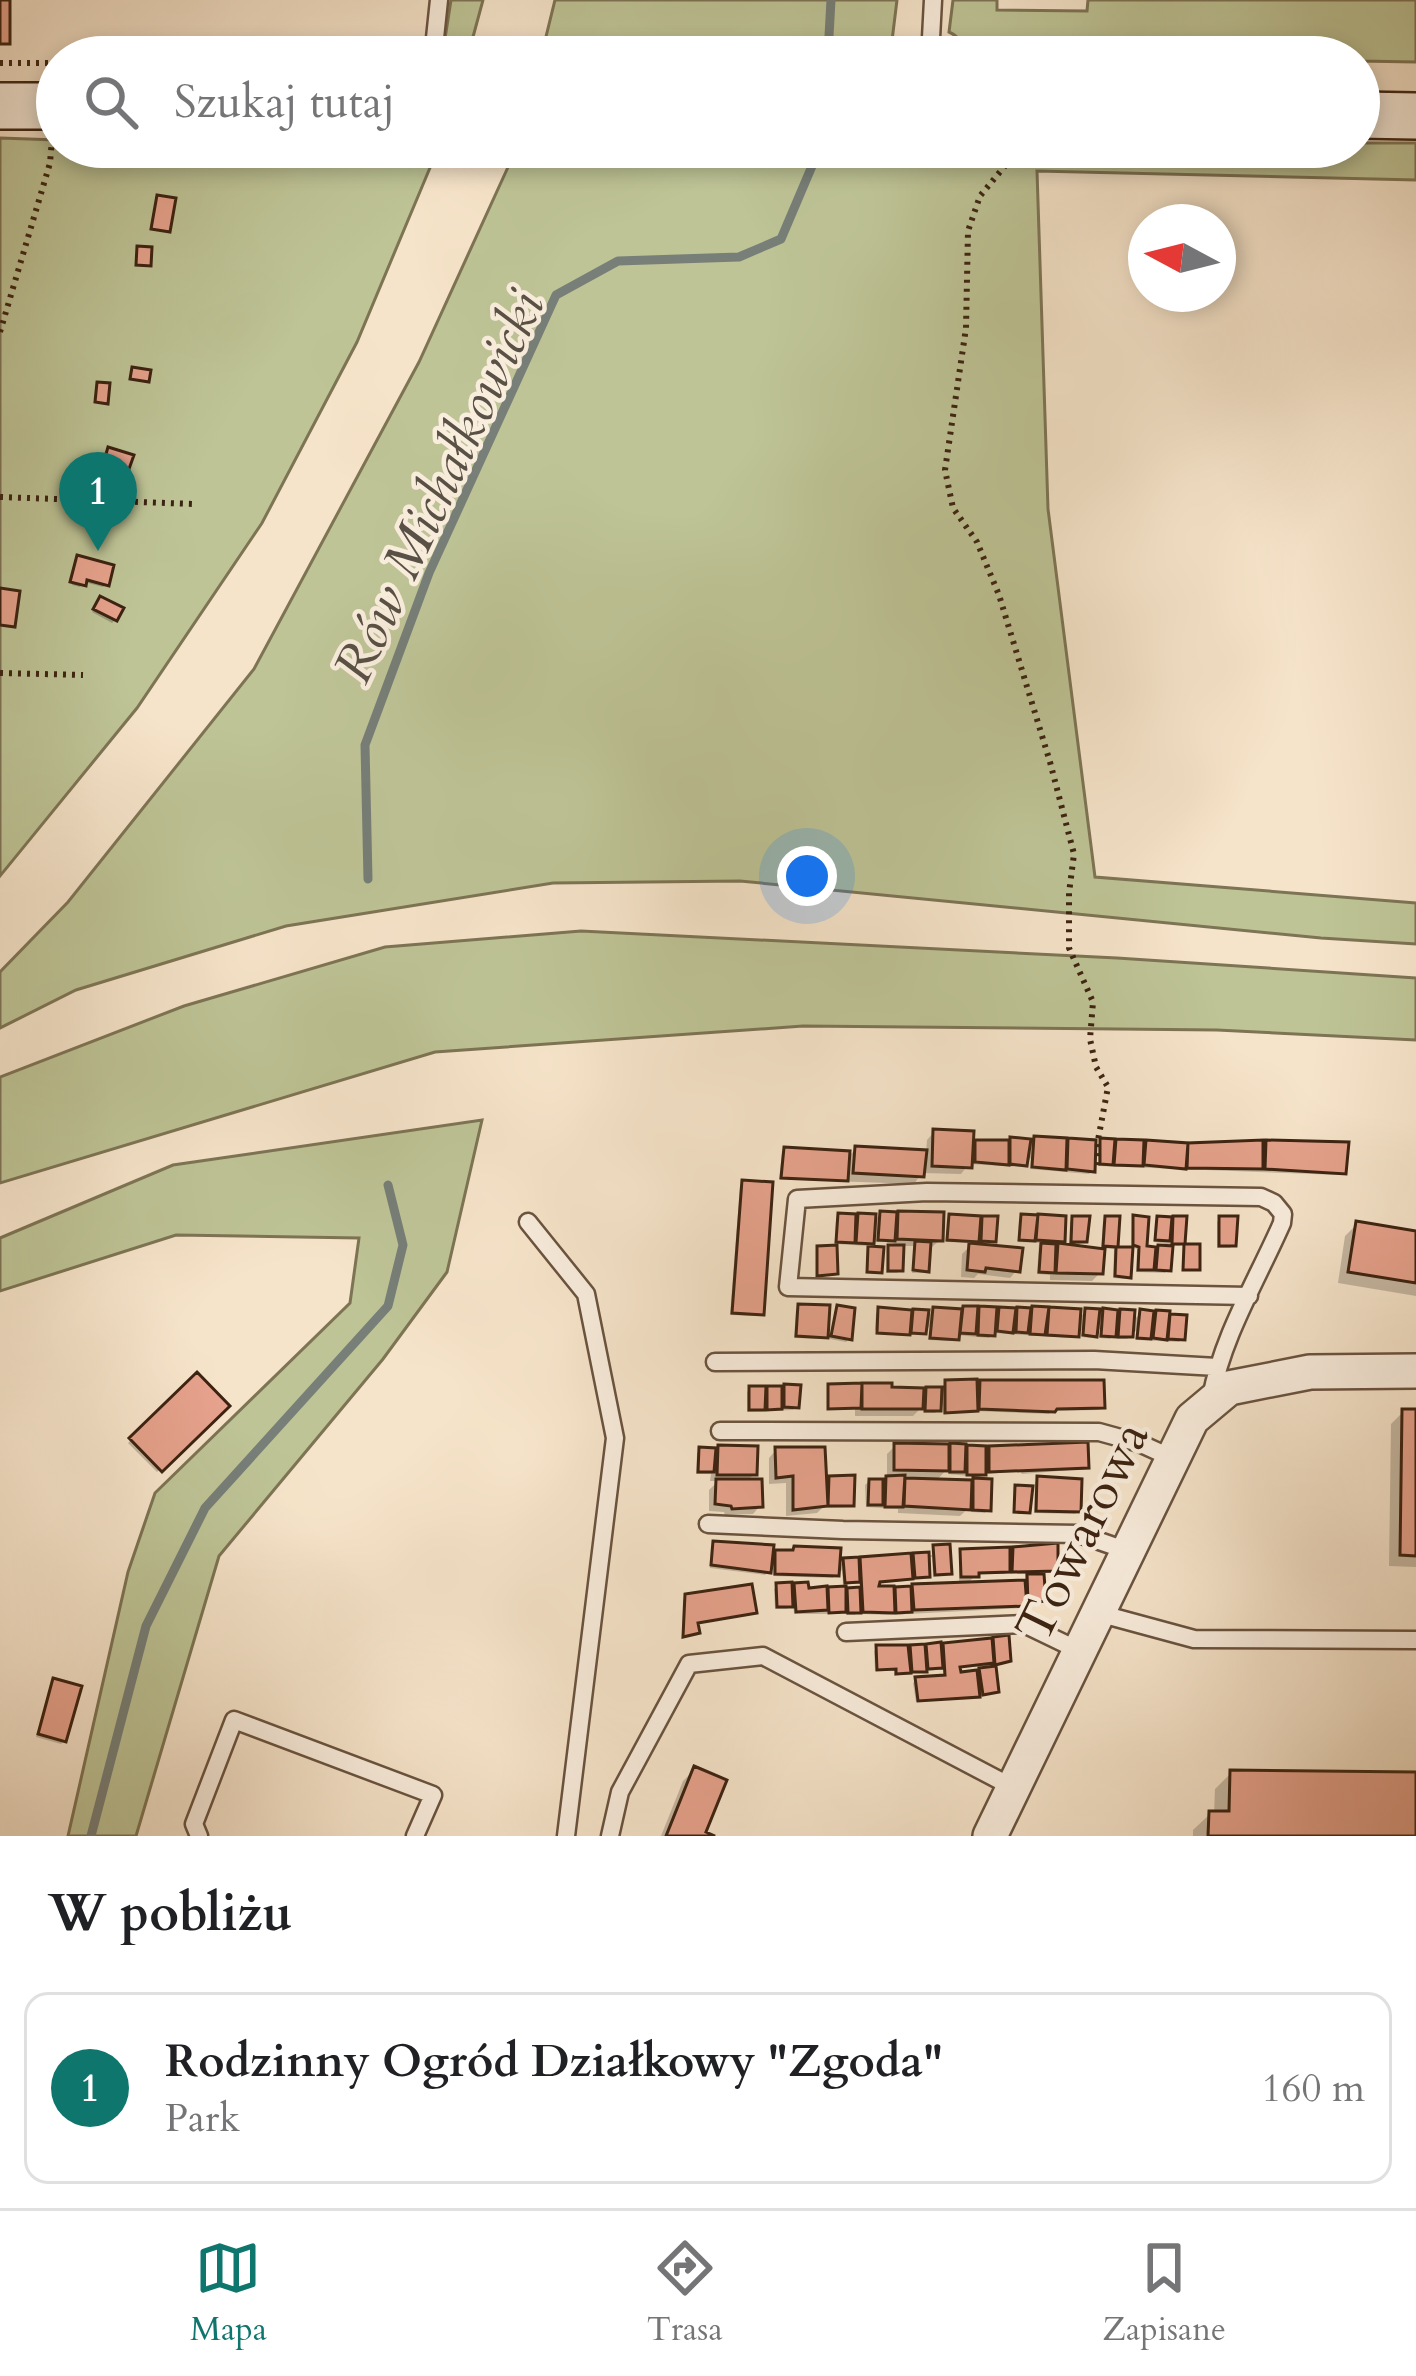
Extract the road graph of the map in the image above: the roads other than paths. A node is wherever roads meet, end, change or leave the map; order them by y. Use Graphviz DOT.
graph roads {
  1 [pos="439,0"];
  2 [pos="933,0"];
  3 [pos="435,36"];
  4 [pos="931,36"];
  5 [pos="0,106"];
  6 [pos="1380,115"];
  7 [pos="1416,116"];
  8 [pos="36,118"];
  9 [pos="528,1222"];
  10 [pos="1249,1296"];
  11 [pos="715,1361"];
  12 [pos="1216,1367"];
  13 [pos="1416,1371"];
  14 [pos="1209,1405"];
  15 [pos="720,1431"];
  16 [pos="1172,1458"];
  17 [pos="708,1524"];
  18 [pos="1128,1551"];
  19 [pos="1098,1613"];
  20 [pos="846,1632"];
  21 [pos="1416,1640"];
  22 [pos="1080,1651"];
  23 [pos="1014,1788"];
  24 [pos="199,1836"];
  25 [pos="415,1836"];
  26 [pos="566,1836"];
  27 [pos="610,1836"];
  28 [pos="990,1836"];
  1 -- 3 [label="lane"];
  2 -- 4 [label="lane"];
  5 -- 8 [label="main road"];
  6 -- 7 [label="main road"];
  9 -- 26 [label="lane"];
  10 -- 10 [label="lane"];
  10 -- 12 [label="lane"];
  11 -- 12 [label="lane"];
  12 -- 14 [label="lane"];
  13 -- 14 [label="street, Towarowa"];
  14 -- 16 [label="street, Towarowa"];
  15 -- 16 [label="lane"];
  16 -- 18 [label="street, Towarowa"];
  17 -- 18 [label="lane"];
  18 -- 19 [label="street, Towarowa"];
  19 -- 21 [label="lane"];
  19 -- 22 [label="street, Towarowa"];
  20 -- 22 [label="lane"];
  22 -- 23 [label="street, Towarowa"];
  23 -- 27 [label="lane"];
  23 -- 28 [label="street, Towarowa"];
  24 -- 25 [label="lane"];
}
